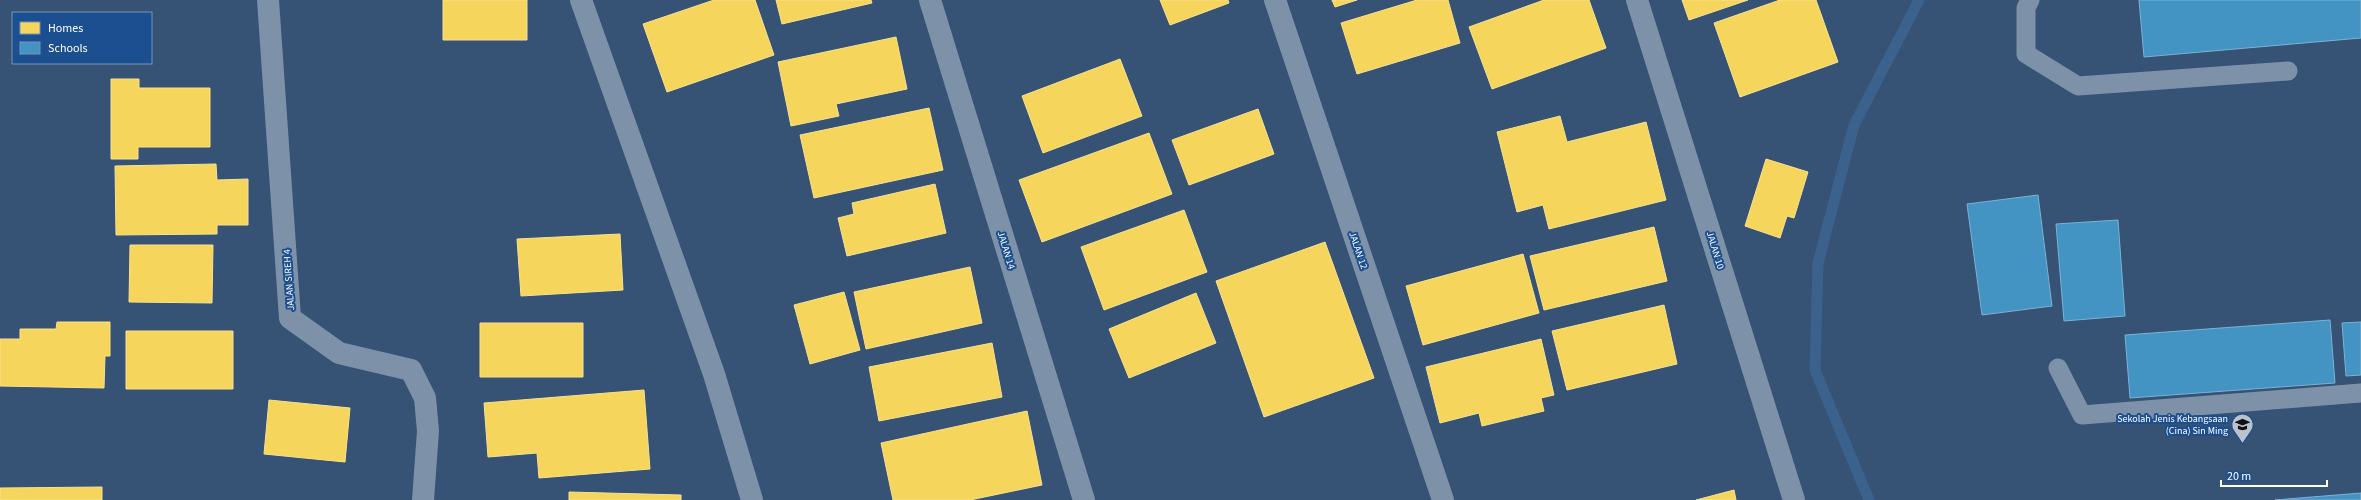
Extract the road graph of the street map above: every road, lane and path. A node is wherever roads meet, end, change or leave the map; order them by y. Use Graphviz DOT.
graph roads {
  1 [pos="268,0"];
  2 [pos="583,0"];
  3 [pos="930,0"];
  4 [pos="1275,0"];
  5 [pos="1637,0"];
  6 [pos="2030,0"];
  7 [pos="2288,71"];
  8 [pos="2058,368"];
  9 [pos="2361,393"];
  10 [pos="423,500"];
  11 [pos="752,500"];
  12 [pos="1084,500"];
  13 [pos="1443,500"];
  14 [pos="1794,500"];
  1 -- 10 [label="street, JALAN SIREH 4"];
  2 -- 11 [label="street"];
  3 -- 12 [label="street, JALAN 14"];
  4 -- 13 [label="street, JALAN 12"];
  5 -- 14 [label="street, JALAN 10"];
  6 -- 7 [label="lane"];
  8 -- 9 [label="lane"];
}
